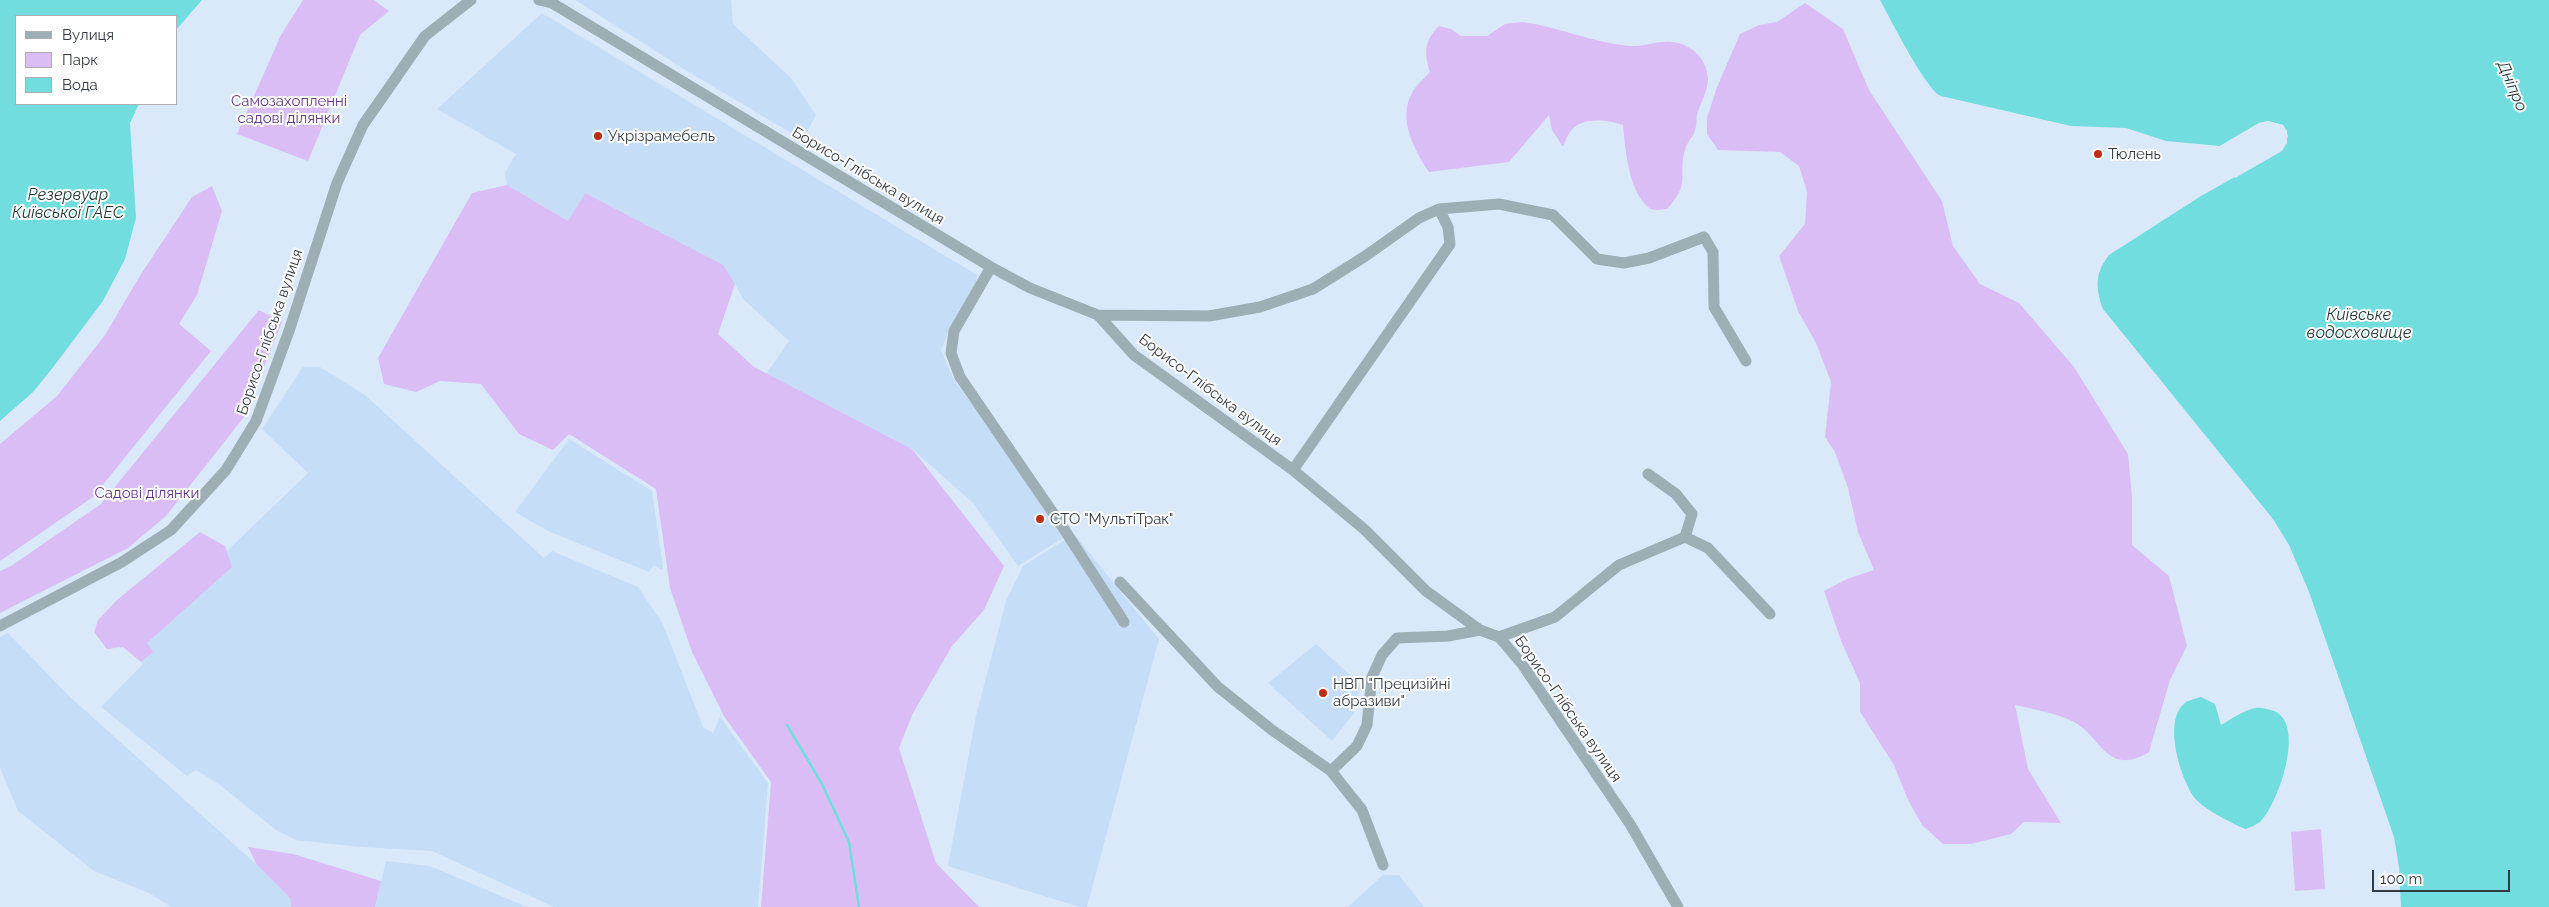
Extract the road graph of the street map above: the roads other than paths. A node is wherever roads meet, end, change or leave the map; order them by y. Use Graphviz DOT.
graph roads {
  1 [pos="471,0"];
  2 [pos="539,0"];
  3 [pos="550,2"];
  4 [pos="1439,208"];
  5 [pos="990,267"];
  6 [pos="1098,315"];
  7 [pos="1746,361"];
  8 [pos="1293,470"];
  9 [pos="1648,474"];
  10 [pos="1685,537"];
  11 [pos="1120,582"];
  12 [pos="1770,614"];
  13 [pos="1124,622"];
  14 [pos="0,626"];
  15 [pos="1480,630"];
  16 [pos="1499,637"];
  17 [pos="1331,771"];
  18 [pos="1383,865"];
  19 [pos="1678,907"];
  1 -- 14 [label="street, Борисо-Глібська вулиця"];
  2 -- 3 [label="street, Борисо-Глібська вулиця"];
  3 -- 5 [label="street, Борисо-Глібська вулиця"];
  4 -- 6 [label="street"];
  4 -- 7 [label="street"];
  4 -- 8 [label="street"];
  5 -- 6 [label="street, Борисо-Глібська вулиця"];
  5 -- 13 [label="street"];
  6 -- 8 [label="street, Борисо-Глібська вулиця"];
  8 -- 15 [label="street, Борисо-Глібська вулиця"];
  9 -- 10 [label="street"];
  10 -- 12 [label="street"];
  10 -- 16 [label="street"];
  11 -- 17 [label="street"];
  15 -- 16 [label="street, Борисо-Глібська вулиця"];
  15 -- 17 [label="street"];
  16 -- 19 [label="street, Борисо-Глібська вулиця"];
  17 -- 18 [label="street"];
}
